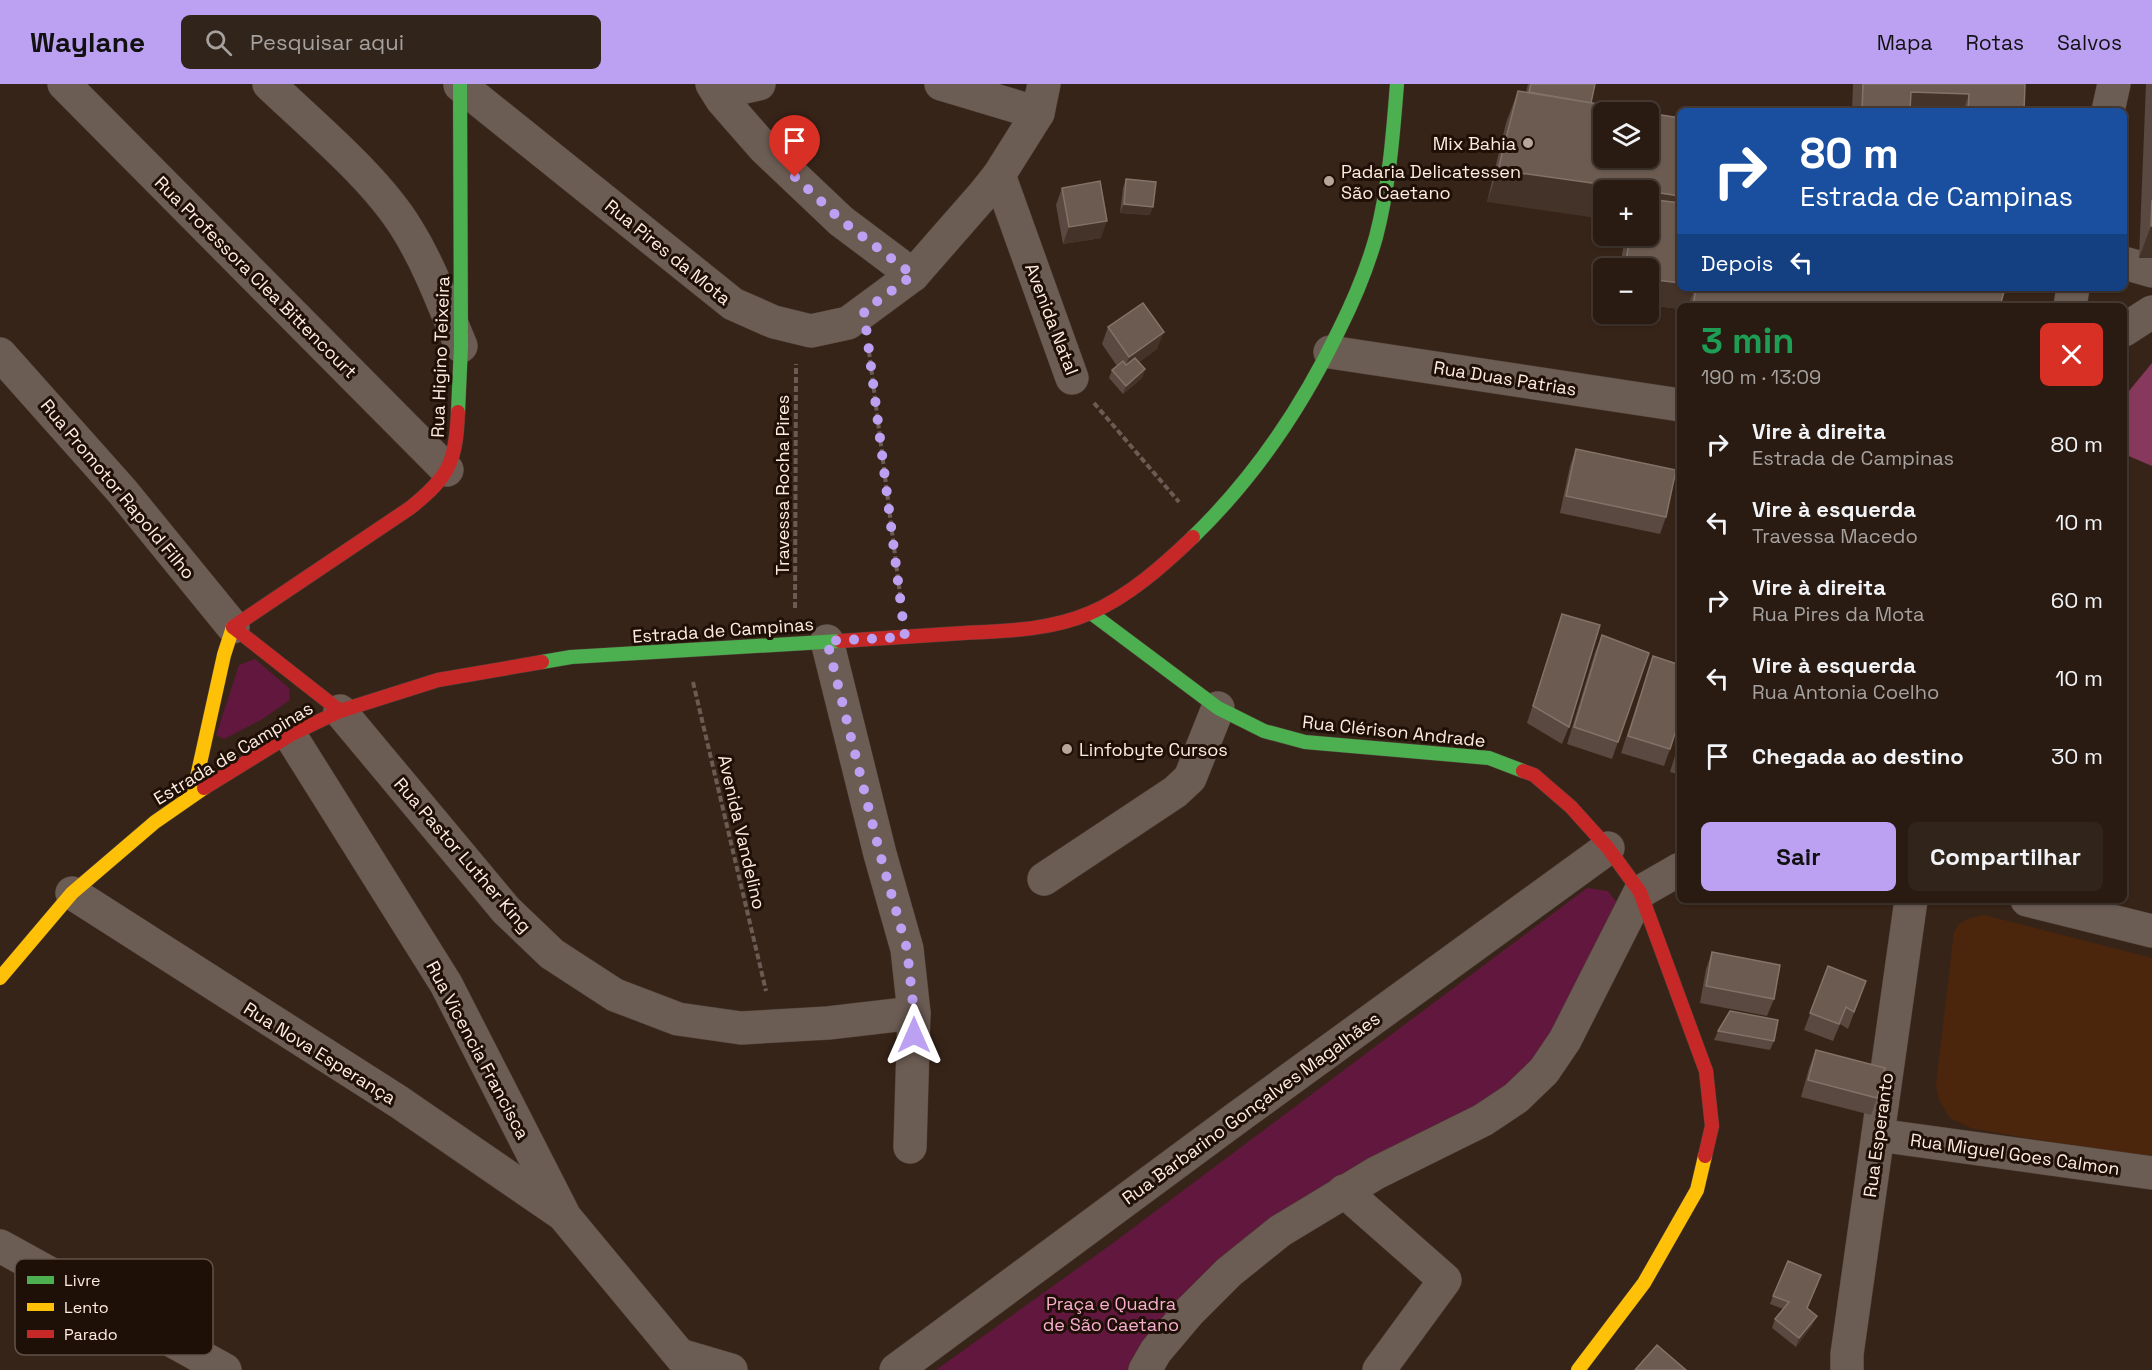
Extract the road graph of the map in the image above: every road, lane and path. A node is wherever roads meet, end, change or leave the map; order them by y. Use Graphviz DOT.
graph roads {
  1 [pos="64,84"];
  2 [pos="268,84"];
  3 [pos="460,84"];
  4 [pos="759,84"];
  5 [pos="941,84"];
  6 [pos="1397,84"];
  7 [pos="2114,84"];
  8 [pos="715,88"];
  9 [pos="1041,98"];
  10 [pos="2109,108"];
  11 [pos="999,175"];
  12 [pos="2127,264"];
  13 [pos="2152,271"];
  14 [pos="913,275"];
  15 [pos="864,311"];
  16 [pos="2152,312"];
  17 [pos="795,327"];
  18 [pos="2127,328"];
  19 [pos="460,346"];
  20 [pos="1330,352"];
  21 [pos="0,354"];
  22 [pos="1072,378"];
  23 [pos="1677,405"];
  24 [pos="447,470"];
  25 [pos="1202,529"];
  26 [pos="1091,613"];
  27 [pos="233,627"];
  28 [pos="905,637"];
  29 [pos="827,641"];
  30 [pos="795,643"];
  31 [pos="692,680"];
  32 [pos="1218,708"];
  33 [pos="340,711"];
  34 [pos="290,735"];
  35 [pos="193,795"];
  36 [pos="1608,848"];
  37 [pos="1677,871"];
  38 [pos="1044,879"];
  39 [pos="1640,892"];
  40 [pos="72,893"];
  41 [pos="1911,903"];
  42 [pos="2039,903"];
  43 [pos="2152,931"];
  44 [pos="0,978"];
  45 [pos="766,991"];
  46 [pos="914,1013"];
  47 [pos="1878,1135"];
  48 [pos="910,1147"];
  49 [pos="2152,1173"];
  50 [pos="1344,1191"];
  51 [pos="565,1217"];
  52 [pos="0,1246"];
  53 [pos="24,1259"];
  54 [pos="198,1355"];
  55 [pos="686,1362"];
  56 [pos="1842,1365"];
  57 [pos="225,1370"];
  58 [pos="731,1370"];
  59 [pos="896,1370"];
  60 [pos="1145,1370"];
  61 [pos="1379,1370"];
  62 [pos="1578,1370"];
  1 -- 24 [label="street, Rua Professora Clea Bittencourt"];
  2 -- 19 [label="street"];
  3 -- 17 [label="street, Rua Pires da Mota"];
  3 -- 19 [label="street, Rua Higino Teixeira"];
  4 -- 8 [label="street"];
  5 -- 9 [label="street"];
  6 -- 20 [label="street, Estrada de Campinas"];
  7 -- 10 [label="street"];
  8 -- 14 [label="street"];
  9 -- 11 [label="street, Rua Pires da Mota"];
  11 -- 14 [label="street, Rua Pires da Mota"];
  11 -- 22 [label="street, Avenida Natal"];
  12 -- 13 [label="street"];
  14 -- 15 [label="street, Rua Pires da Mota"];
  15 -- 17 [label="street, Rua Pires da Mota"];
  15 -- 28 [label="path"];
  16 -- 18 [label="street"];
  17 -- 30 [label="path, Travessa Rocha Pires"];
  19 -- 24 [label="street, Rua Higino Teixeira"];
  20 -- 23 [label="street, Rua Duas Patrias"];
  20 -- 25 [label="street, Estrada de Campinas"];
  21 -- 27 [label="street, Rua Promotor Rapold Filho"];
  22 -- 25 [label="path, Avenida Natal"];
  24 -- 27 [label="street, Rua Higino Teixeira"];
  25 -- 26 [label="street, Estrada de Campinas"];
  26 -- 28 [label="street, Estrada de Campinas"];
  26 -- 32 [label="street, Rua Clérison Andrade"];
  27 -- 33 [label="street, Rua Promotor Rapold Filho"];
  27 -- 35 [label="street"];
  28 -- 29 [label="street, Estrada de Campinas"];
  29 -- 30 [label="street, Estrada de Campinas"];
  29 -- 46 [label="street"];
  30 -- 33 [label="street, Estrada de Campinas"];
  31 -- 45 [label="path, Avenida Vandelino"];
  32 -- 36 [label="street, Rua Clérison Andrade"];
  32 -- 38 [label="street"];
  33 -- 34 [label="street, Estrada de Campinas"];
  33 -- 46 [label="street, Rua Pastor Luther King"];
  34 -- 35 [label="street, Estrada de Campinas"];
  34 -- 51 [label="street, Rua Vicencia Francisca"];
  35 -- 40 [label="street, Estrada de Campinas"];
  36 -- 39 [label="street, Rua Clérison Andrade"];
  36 -- 59 [label="street, Rua Barbarino Gonçalves Magalhães"];
  37 -- 39 [label="street"];
  39 -- 50 [label="street"];
  39 -- 62 [label="street, Rua Clérison Andrade"];
  40 -- 44 [label="street, Estrada de Campinas"];
  40 -- 51 [label="street, Rua Nova Esperança"];
  41 -- 47 [label="street, Rua Esperanto"];
  42 -- 43 [label="street"];
  46 -- 48 [label="street"];
  47 -- 49 [label="street, Rua Miguel Goes Calmon"];
  47 -- 56 [label="street, Rua Esperanto"];
  50 -- 60 [label="street"];
  50 -- 61 [label="street"];
  51 -- 55 [label="street, Rua Vicencia Francisca"];
  52 -- 53 [label="street"];
  54 -- 57 [label="street"];
  55 -- 58 [label="street, Rua Vicencia Francisca"];
}
